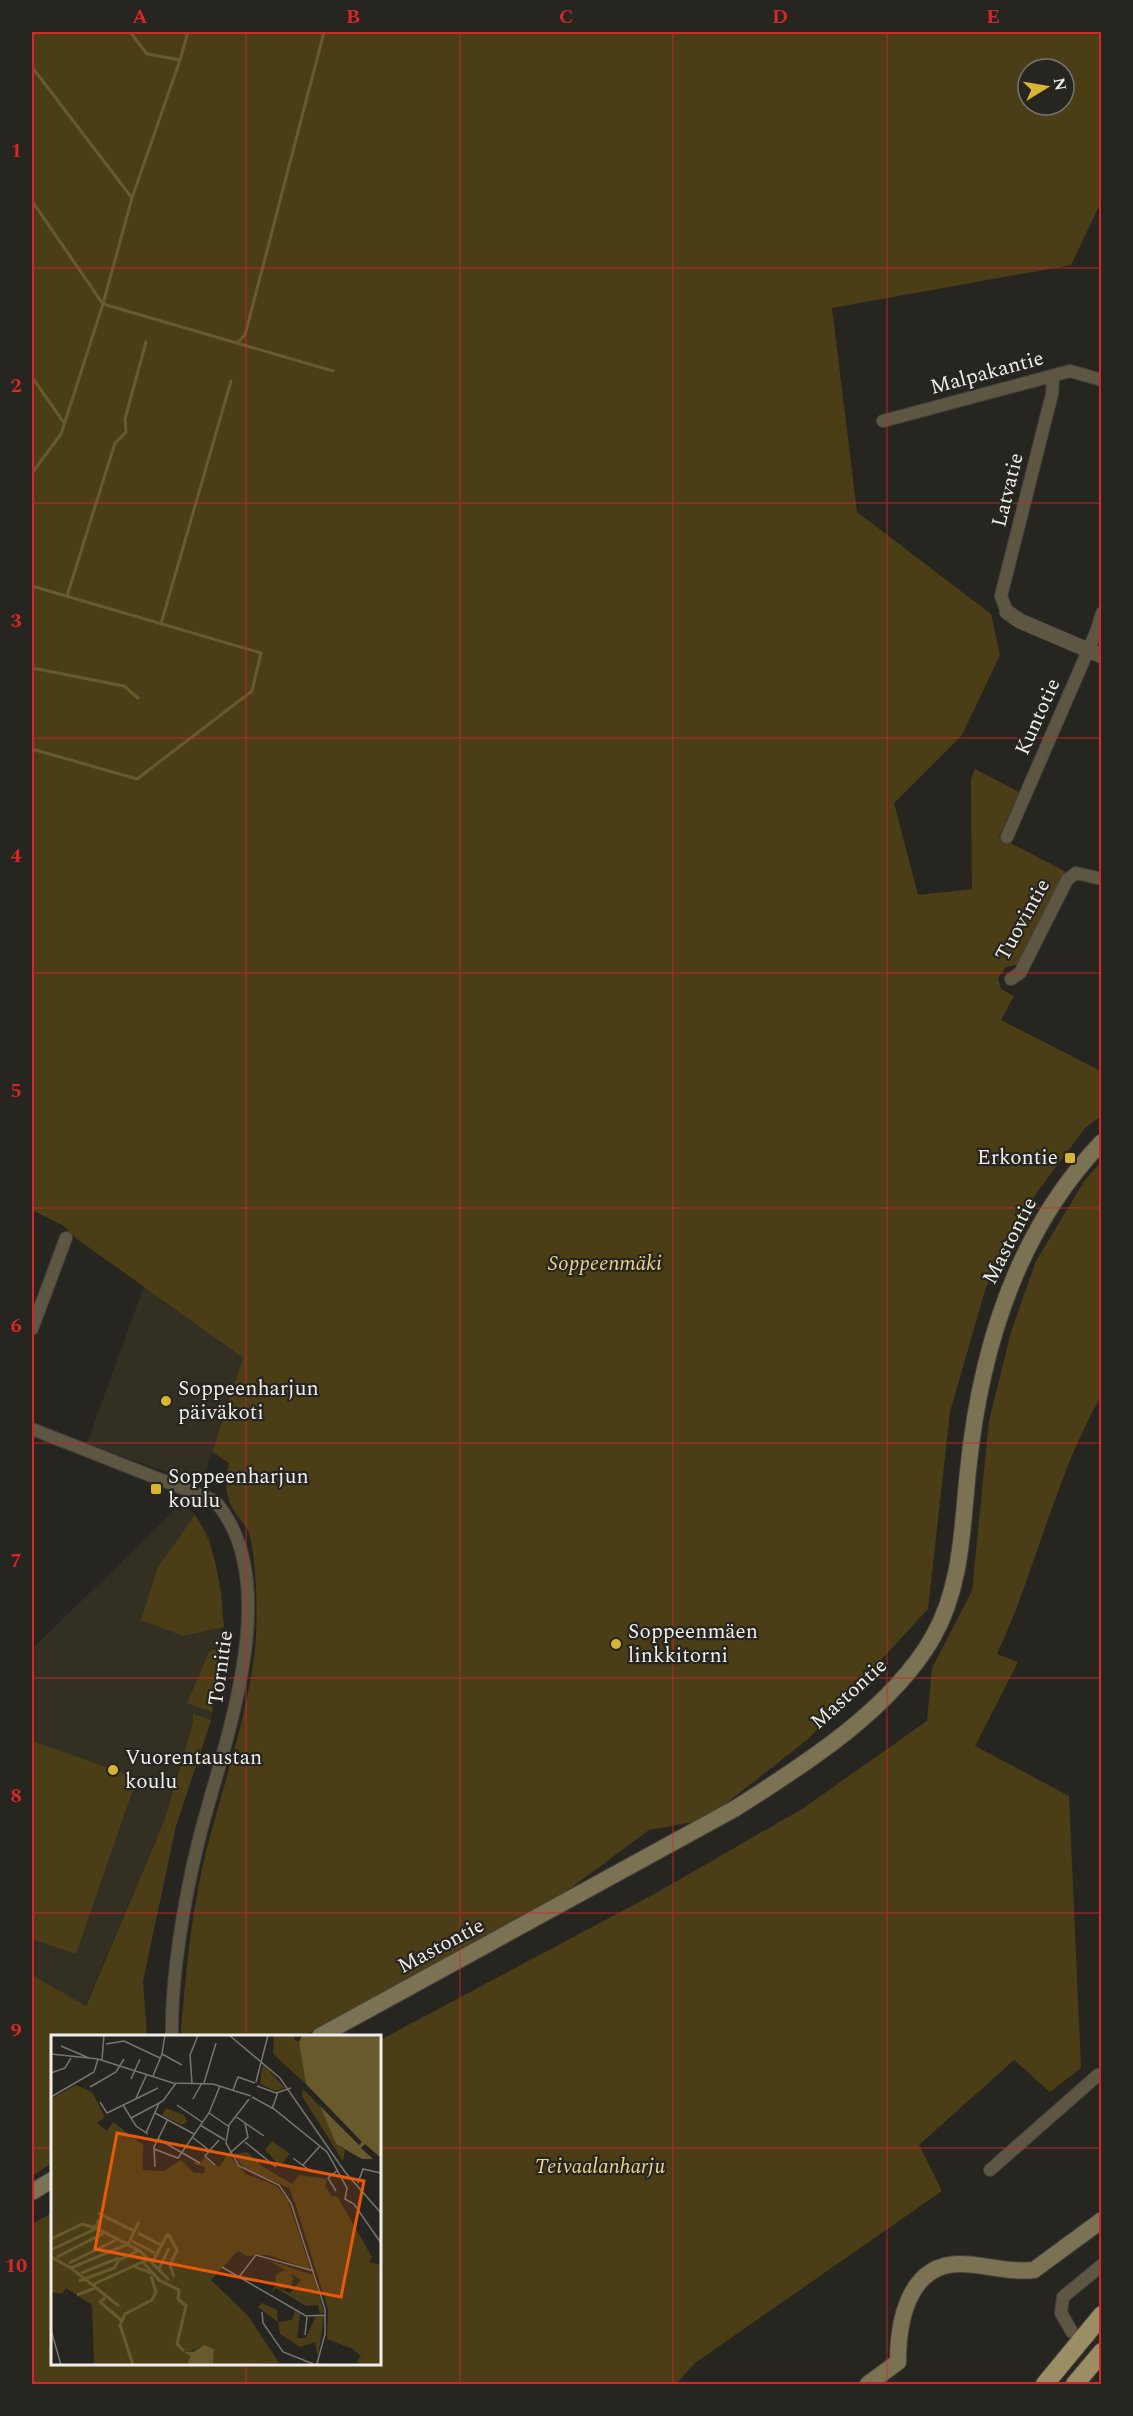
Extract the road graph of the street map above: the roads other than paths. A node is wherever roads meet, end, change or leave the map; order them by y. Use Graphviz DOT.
graph roads {
  1 [pos="1053,376"];
  2 [pos="1101,380"];
  3 [pos="883,421"];
  4 [pos="1007,612"];
  5 [pos="1101,613"];
  6 [pos="1095,653"];
  7 [pos="1007,837"];
  8 [pos="1101,879"];
  9 [pos="1011,979"];
  10 [pos="1101,1142"];
  11 [pos="66,1238"];
  12 [pos="32,1329"];
  13 [pos="32,1429"];
  14 [pos="172,2035"];
  15 [pos="324,2035"];
  16 [pos="1101,2078"];
  17 [pos="990,2170"];
  18 [pos="51,2181"];
  19 [pos="32,2192"];
  20 [pos="1101,2220"];
  21 [pos="1101,2265"];
  22 [pos="1101,2315"];
  23 [pos="1072,2332"];
  24 [pos="1101,2352"];
  25 [pos="868,2385"];
  26 [pos="1045,2385"];
  27 [pos="1074,2385"];
  1 -- 2 [label="street, Malpakantie"];
  1 -- 3 [label="street, Malpakantie"];
  1 -- 4 [label="street, Latvatie"];
  4 -- 6 [label="street"];
  5 -- 6 [label="street, Kuntotie"];
  6 -- 7 [label="street, Kuntotie"];
  8 -- 9 [label="street, Tuovintie"];
  10 -- 15 [label="main road, Mastontie"];
  11 -- 12 [label="street"];
  13 -- 14 [label="street, Tornitie"];
  16 -- 17 [label="street"];
  18 -- 19 [label="main road"];
  20 -- 25 [label="main road"];
  21 -- 23 [label="street"];
  22 -- 26 [label="highway"];
  24 -- 27 [label="highway"];
}
